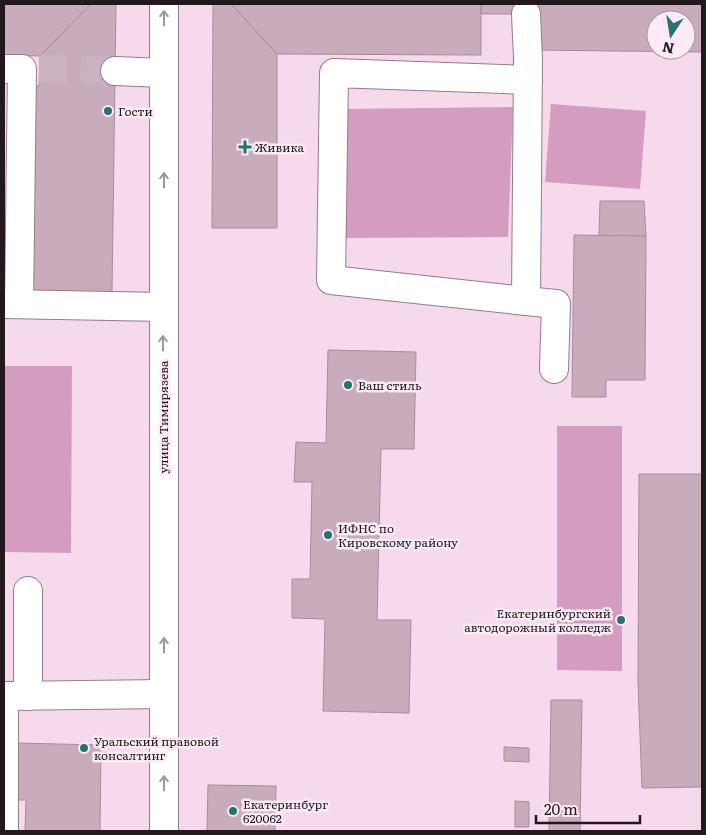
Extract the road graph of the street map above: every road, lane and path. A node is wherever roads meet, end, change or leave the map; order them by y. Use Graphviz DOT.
graph roads {
  1 [pos="164,4"];
  2 [pos="526,14"];
  3 [pos="22,69"];
  4 [pos="115,71"];
  5 [pos="164,73"];
  6 [pos="528,80"];
  7 [pos="526,301"];
  8 [pos="11,304"];
  9 [pos="164,307"];
  10 [pos="554,369"];
  11 [pos="28,591"];
  12 [pos="164,694"];
  13 [pos="12,696"];
  14 [pos="4,831"];
  15 [pos="164,831"];
  5 -- 1 [label="street, улица Тимирязева, one-way"];
  2 -- 6 [label="street"];
  3 -- 8 [label="street"];
  4 -- 5 [label="street"];
  9 -- 5 [label="street, улица Тимирязева, one-way"];
  6 -- 7 [label="street"];
  6 -- 7 [label="street"];
  7 -- 10 [label="street"];
  8 -- 9 [label="street"];
  12 -- 9 [label="street, улица Тимирязева, one-way"];
  11 -- 13 [label="street"];
  12 -- 13 [label="street"];
  15 -- 12 [label="street, улица Тимирязева, one-way"];
  13 -- 14 [label="street"];
}
